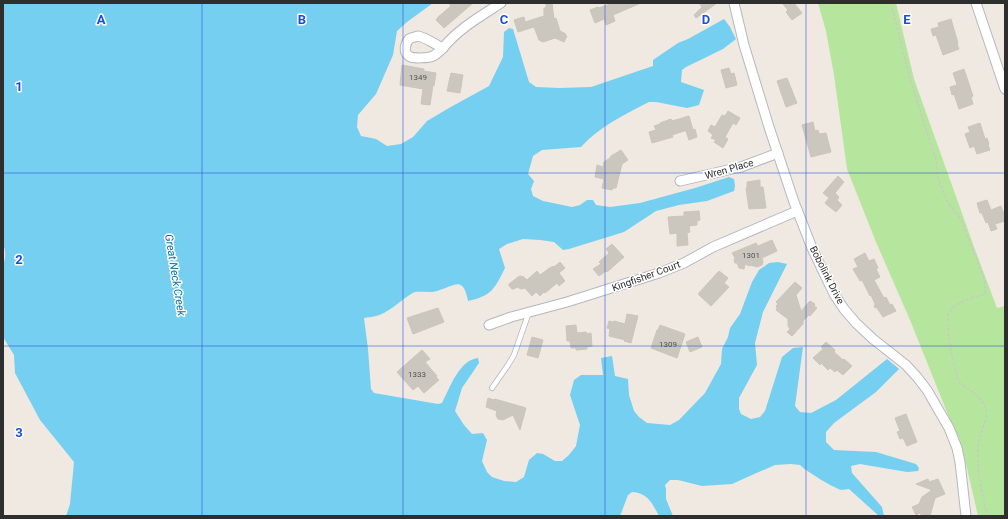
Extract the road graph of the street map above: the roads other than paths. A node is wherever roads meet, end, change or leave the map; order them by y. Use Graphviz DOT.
graph roads {
  1 [pos="501,3"];
  2 [pos="734,3"];
  3 [pos="976,3"];
  4 [pos="443,48"];
  5 [pos="1005,89"];
  6 [pos="778,154"];
  7 [pos="680,182"];
  8 [pos="797,211"];
  9 [pos="529,312"];
  10 [pos="489,325"];
  11 [pos="492,388"];
  12 [pos="966,516"];
  1 -- 4 [label="street"];
  2 -- 6 [label="street, Bobolink Drive"];
  3 -- 5 [label="street"];
  6 -- 7 [label="street, Wren Place"];
  6 -- 8 [label="street, Bobolink Drive"];
  8 -- 9 [label="street, Kingfisher Court"];
  8 -- 12 [label="street, Bobolink Drive"];
  9 -- 10 [label="street, Kingfisher Court"];
  9 -- 11 [label="lane"];
}
